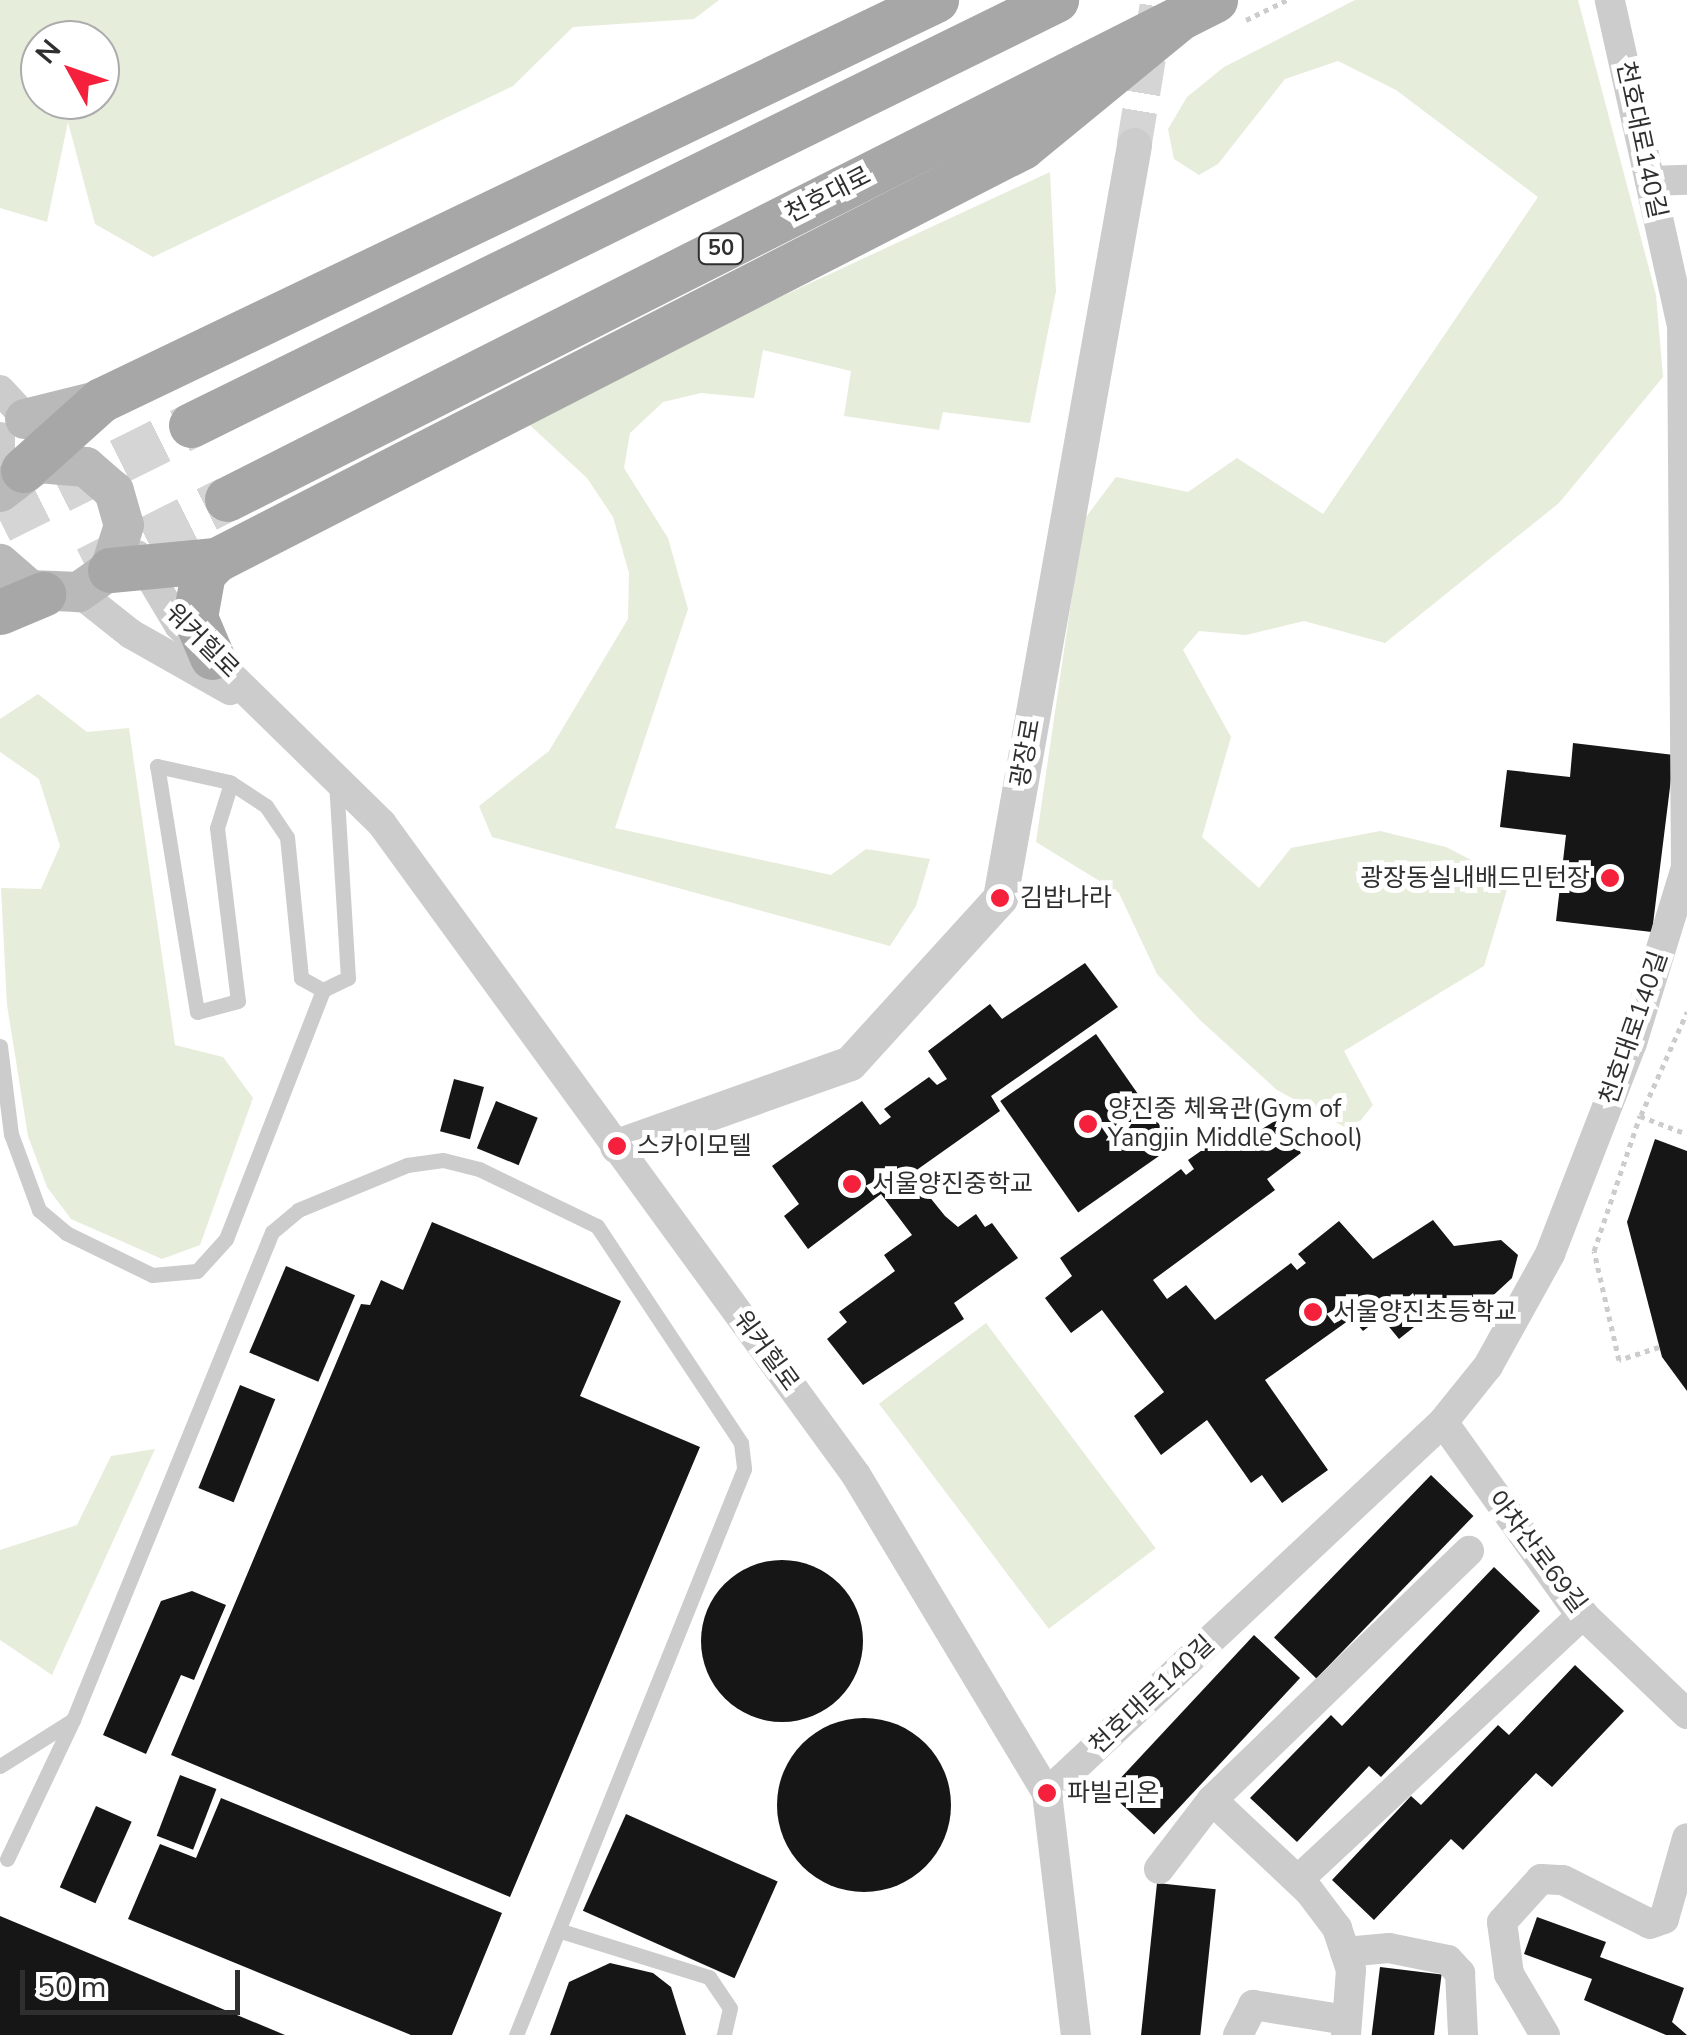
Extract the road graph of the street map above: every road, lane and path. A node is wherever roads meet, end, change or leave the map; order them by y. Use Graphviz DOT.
graph roads {
  1 [pos="936,0"];
  2 [pos="1056,0"];
  3 [pos="1610,0"];
  4 [pos="1199,8"];
  5 [pos="1134,145"];
  6 [pos="1687,180"];
  7 [pos="1650,181"];
  8 [pos="190,425"];
  9 [pos="20,451"];
  10 [pos="227,499"];
  11 [pos="216,560"];
  12 [pos="0,564"];
  13 [pos="94,582"];
  14 [pos="0,612"];
  15 [pos="212,657"];
  16 [pos="302,740"];
  17 [pos="335,772"];
  18 [pos="230,783"];
  19 [pos="1686,867"];
  20 [pos="323,990"];
  21 [pos="1687,1012"];
  22 [pos="0,1046"];
  23 [pos="1628,1112"];
  24 [pos="1640,1116"];
  25 [pos="1687,1134"];
  26 [pos="617,1146"];
  27 [pos="1659,1347"];
  28 [pos="1443,1422"];
  29 [pos="1469,1551"];
  30 [pos="1583,1614"];
  31 [pos="1687,1714"];
  32 [pos="73,1720"];
  33 [pos="0,1766"];
  34 [pos="1047,1793"];
  35 [pos="1212,1800"];
  36 [pos="1687,1838"];
  37 [pos="8,1859"];
  38 [pos="1159,1869"];
  39 [pos="1298,1880"];
  40 [pos="561,1931"];
  41 [pos="1345,1952"];
  42 [pos="1346,2027"];
  43 [pos="516,2035"];
  44 [pos="724,2035"];
  45 [pos="1076,2035"];
  46 [pos="1238,2035"];
  47 [pos="1463,2035"];
  48 [pos="1545,2035"];
  1 -- 9 [label="main road"];
  2 -- 8 [label="main road"];
  3 -- 7 [label="street, 천호대로140길"];
  4 -- 10 [label="main road, 천호대로 / 50"];
  4 -- 11 [label="main road"];
  5 -- 26 [label="street, 광장로"];
  6 -- 7 [label="street"];
  7 -- 19 [label="street, 천호대로140길"];
  9 -- 13 [label="main road"];
  11 -- 13 [label="main road"];
  11 -- 15 [label="main road"];
  12 -- 13 [label="main road"];
  13 -- 14 [label="main road"];
  13 -- 15 [label="street, 워커힐로"];
  13 -- 16 [label="street, 워커힐로"];
  15 -- 16 [label="street, 워커힐로"];
  16 -- 17 [label="street, 워커힐로"];
  17 -- 20 [label="lane"];
  17 -- 26 [label="street, 워커힐로"];
  18 -- 18 [label="lane"];
  18 -- 20 [label="lane"];
  19 -- 28 [label="street, 천호대로140길"];
  20 -- 22 [label="lane"];
  21 -- 24 [label="path"];
  23 -- 24 [label="path"];
  24 -- 25 [label="path"];
  24 -- 27 [label="path"];
  26 -- 34 [label="street, 워커힐로"];
  28 -- 30 [label="street, 아차산로69길"];
  28 -- 34 [label="street, 천호대로140길"];
  29 -- 35 [label="street"];
  30 -- 31 [label="street, 아차산로69길"];
  30 -- 39 [label="street"];
  32 -- 33 [label="lane"];
  32 -- 37 [label="lane"];
  32 -- 40 [label="lane"];
  34 -- 45 [label="street, 워커힐로"];
  35 -- 38 [label="street"];
  35 -- 39 [label="street"];
  36 -- 48 [label="street"];
  39 -- 41 [label="street"];
  40 -- 43 [label="lane"];
  40 -- 44 [label="lane"];
  41 -- 42 [label="street"];
  41 -- 47 [label="street"];
  42 -- 46 [label="street"];
}
